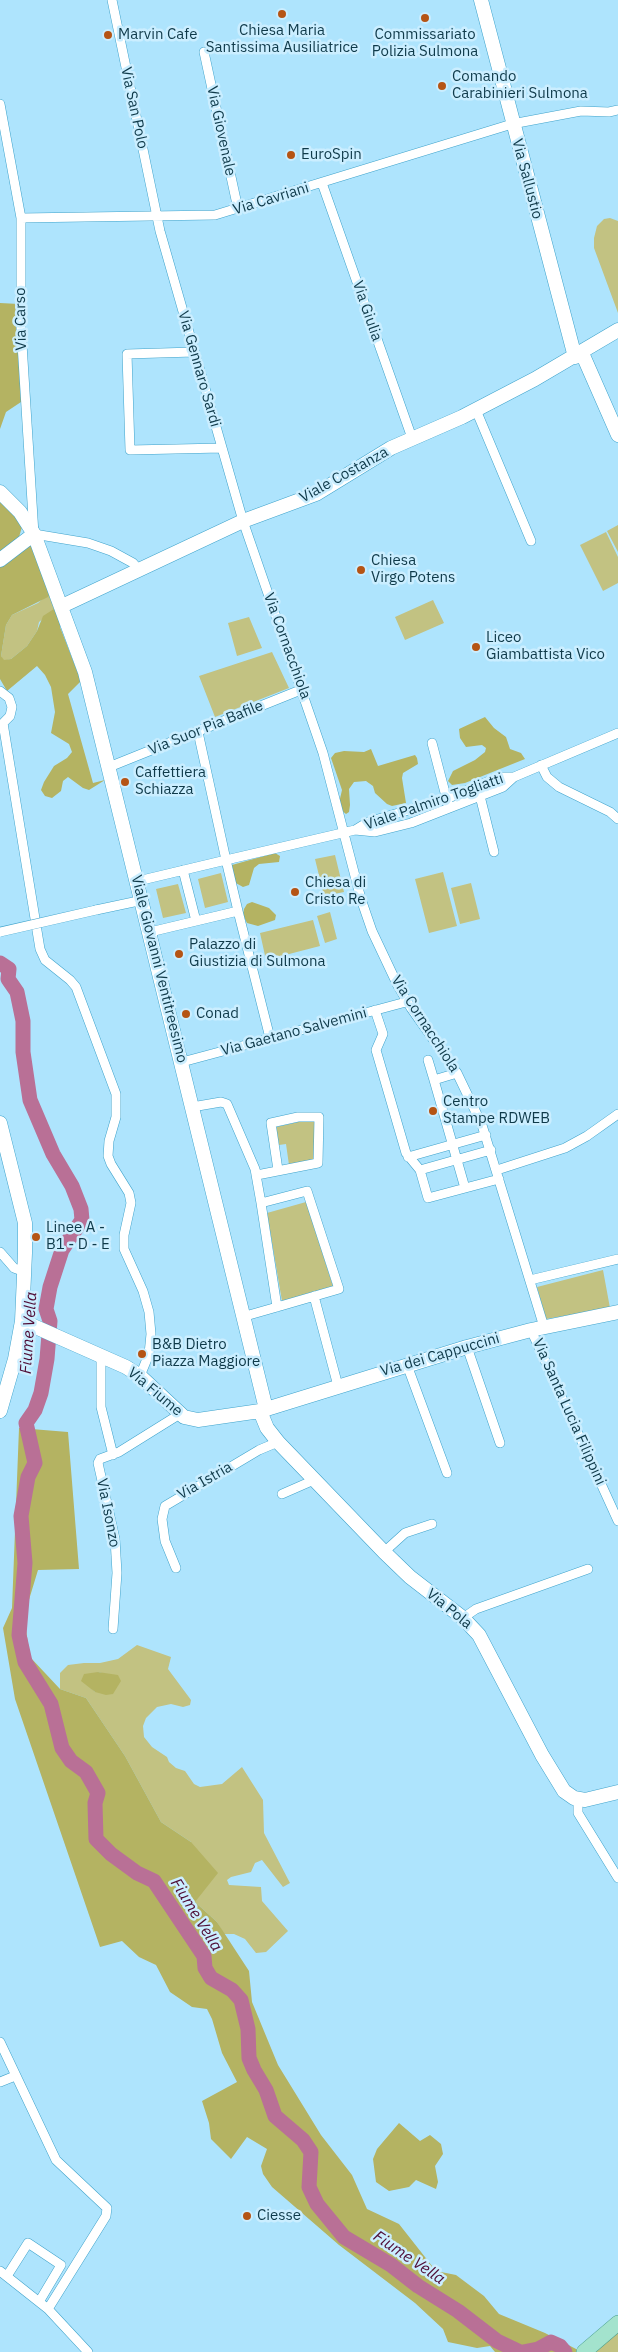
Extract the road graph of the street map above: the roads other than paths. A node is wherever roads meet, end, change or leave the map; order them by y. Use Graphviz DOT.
graph roads {
  1 [pos="112,0"];
  2 [pos="481,0"];
  3 [pos="204,52"];
  4 [pos="0,104"];
  5 [pos="618,110"];
  6 [pos="512,124"];
  7 [pos="322,183"];
  8 [pos="238,209"];
  9 [pos="156,216"];
  10 [pos="21,218"];
  11 [pos="618,330"];
  12 [pos="194,352"];
  13 [pos="579,355"];
  14 [pos="476,410"];
  15 [pos="618,435"];
  16 [pos="412,438"];
  17 [pos="222,448"];
  18 [pos="0,492"];
  19 [pos="243,521"];
  20 [pos="34,534"];
  21 [pos="531,541"];
  22 [pos="0,560"];
  23 [pos="139,570"];
  24 [pos="62,606"];
  25 [pos="303,689"];
  26 [pos="0,691"];
  27 [pos="198,732"];
  28 [pos="618,733"];
  29 [pos="432,743"];
  30 [pos="541,765"];
  31 [pos="109,767"];
  32 [pos="514,777"];
  33 [pos="480,796"];
  34 [pos="446,799"];
  35 [pos="450,809"];
  36 [pos="618,819"];
  37 [pos="355,830"];
  38 [pos="343,833"];
  39 [pos="494,852"];
  40 [pos="226,860"];
  41 [pos="183,870"];
  42 [pos="138,881"];
  43 [pos="143,900"];
  44 [pos="238,911"];
  45 [pos="196,921"];
  46 [pos="0,932"];
  47 [pos="150,932"];
  48 [pos="406,1002"];
  49 [pos="375,1010"];
  50 [pos="270,1038"];
  51 [pos="428,1060"];
  52 [pos="182,1062"];
  53 [pos="456,1073"];
  54 [pos="434,1080"];
  55 [pos="192,1107"];
  56 [pos="618,1115"];
  57 [pos="0,1122"];
  58 [pos="486,1135"];
  59 [pos="453,1144"];
  60 [pos="491,1150"];
  61 [pos="408,1156"];
  62 [pos="457,1160"];
  63 [pos="278,1170"];
  64 [pos="420,1170"];
  65 [pos="498,1174"];
  66 [pos="257,1175"];
  67 [pos="465,1188"];
  68 [pos="261,1203"];
  69 [pos="0,1252"];
  70 [pos="618,1259"];
  71 [pos="25,1272"];
  72 [pos="530,1280"];
  73 [pos="314,1296"];
  74 [pos="277,1307"];
  75 [pos="618,1312"];
  76 [pos="242,1316"];
  77 [pos="22,1321"];
  78 [pos="538,1328"];
  79 [pos="467,1347"];
  80 [pos="101,1355"];
  81 [pos="407,1365"];
  82 [pos="140,1376"];
  83 [pos="338,1386"];
  84 [pos="263,1410"];
  85 [pos="0,1411"];
  86 [pos="180,1414"];
  87 [pos="278,1442"];
  88 [pos="500,1443"];
  89 [pos="113,1455"];
  90 [pos="447,1473"];
  91 [pos="314,1480"];
  92 [pos="282,1494"];
  93 [pos="618,1521"];
  94 [pos="432,1524"];
  95 [pos="384,1552"];
  96 [pos="176,1568"];
  97 [pos="588,1569"];
  98 [pos="463,1618"];
  99 [pos="113,1629"];
  100 [pos="618,1792"];
  101 [pos="578,1799"];
  102 [pos="618,1878"];
  103 [pos="0,2042"];
  104 [pos="15,2076"];
  105 [pos="0,2082"];
  106 [pos="3,2273"];
  107 [pos="39,2302"];
  108 [pos="48,2309"];
  109 [pos="618,2323"];
  110 [pos="88,2352"];
  111 [pos="584,2352"];
  1 -- 9 [label="street, Via San Polo"];
  2 -- 6 [label="street, Via Sallustio"];
  3 -- 8 [label="street, Via Giovenale"];
  4 -- 10 [label="street, Via Carso"];
  5 -- 6 [label="street, Via Cavriani"];
  6 -- 7 [label="street, Via Cavriani"];
  6 -- 13 [label="street, Via Sallustio"];
  7 -- 8 [label="street, Via Cavriani"];
  7 -- 16 [label="street, Via Giulia"];
  8 -- 9 [label="street, Via Cavriani"];
  9 -- 10 [label="street, Via Cavriani"];
  9 -- 12 [label="street, Via Gennaro Sardi"];
  10 -- 20 [label="street, Via Carso"];
  11 -- 13 [label="street, Viale Costanza"];
  12 -- 17 [label="street, Via Gennaro Sardi"];
  12 -- 17 [label="street"];
  13 -- 14 [label="street, Viale Costanza"];
  13 -- 15 [label="street, Via Sallustio"];
  14 -- 16 [label="street, Viale Costanza"];
  14 -- 21 [label="street"];
  16 -- 19 [label="street, Viale Costanza"];
  17 -- 19 [label="street, Via Gennaro Sardi"];
  18 -- 20 [label="street, Viale Giovanni Ventitreesimo"];
  19 -- 23 [label="street, Viale Costanza"];
  19 -- 25 [label="street, Via Cornacchiola"];
  20 -- 22 [label="street"];
  20 -- 23 [label="street"];
  20 -- 24 [label="street, Viale Giovanni Ventitreesimo"];
  23 -- 24 [label="street, Viale Costanza"];
  24 -- 31 [label="street, Viale Giovanni Ventitreesimo"];
  25 -- 27 [label="street, Via Suor Pia Bafile"];
  25 -- 38 [label="street, Via Cornacchiola"];
  26 -- 82 [label="street"];
  27 -- 31 [label="street, Via Suor Pia Bafile"];
  27 -- 40 [label="street"];
  28 -- 30 [label="street, Viale Palmiro Togliatti"];
  29 -- 34 [label="street"];
  30 -- 32 [label="street, Viale Palmiro Togliatti"];
  30 -- 36 [label="street"];
  31 -- 42 [label="street, Viale Giovanni Ventitreesimo"];
  32 -- 33 [label="street, Viale Palmiro Togliatti"];
  32 -- 34 [label="street, Viale Palmiro Togliatti"];
  33 -- 35 [label="street, Viale Palmiro Togliatti"];
  33 -- 39 [label="street"];
  34 -- 35 [label="street"];
  34 -- 37 [label="street, Viale Palmiro Togliatti"];
  35 -- 37 [label="street, Viale Palmiro Togliatti"];
  37 -- 38 [label="street, Viale Palmiro Togliatti"];
  38 -- 40 [label="street, Viale Palmiro Togliatti"];
  38 -- 48 [label="street, Via Cornacchiola"];
  40 -- 41 [label="street, Viale Palmiro Togliatti"];
  40 -- 44 [label="street"];
  41 -- 42 [label="street, Viale Palmiro Togliatti"];
  41 -- 45 [label="street"];
  42 -- 43 [label="street, Viale Giovanni Ventitreesimo"];
  43 -- 46 [label="street, bridge"];
  43 -- 47 [label="street, Viale Giovanni Ventitreesimo"];
  44 -- 45 [label="street"];
  44 -- 50 [label="street"];
  45 -- 47 [label="street"];
  47 -- 52 [label="street, Viale Giovanni Ventitreesimo"];
  48 -- 49 [label="street, Via Gaetano Salvemini"];
  48 -- 53 [label="street, Via Cornacchiola"];
  49 -- 50 [label="street, Via Gaetano Salvemini"];
  49 -- 61 [label="street"];
  50 -- 52 [label="street, Via Gaetano Salvemini"];
  51 -- 54 [label="street"];
  52 -- 55 [label="street, Viale Giovanni Ventitreesimo"];
  53 -- 54 [label="street"];
  53 -- 58 [label="street, Via Cornacchiola"];
  54 -- 59 [label="street"];
  55 -- 66 [label="street"];
  55 -- 76 [label="street, Viale Giovanni Ventitreesimo"];
  56 -- 65 [label="street"];
  57 -- 71 [label="street"];
  58 -- 59 [label="street"];
  58 -- 60 [label="street, Via Cornacchiola"];
  59 -- 61 [label="street"];
  59 -- 62 [label="street"];
  60 -- 62 [label="street"];
  60 -- 65 [label="street, Via Cornacchiola"];
  61 -- 64 [label="street"];
  62 -- 64 [label="street"];
  62 -- 67 [label="street"];
  63 -- 63 [label="street"];
  63 -- 66 [label="street"];
  64 -- 67 [label="street"];
  65 -- 67 [label="street"];
  65 -- 72 [label="street, Via Cornacchiola"];
  66 -- 68 [label="street"];
  68 -- 73 [label="street"];
  68 -- 74 [label="street"];
  69 -- 71 [label="street"];
  70 -- 72 [label="street"];
  71 -- 77 [label="street"];
  72 -- 78 [label="street, Via Cornacchiola"];
  73 -- 74 [label="street"];
  73 -- 83 [label="street"];
  74 -- 76 [label="street"];
  75 -- 78 [label="street, Via dei Cappuccini"];
  76 -- 84 [label="street, Viale Giovanni Ventitreesimo"];
  77 -- 80 [label="street, Via Fiume"];
  77 -- 85 [label="street"];
  78 -- 79 [label="street, Via dei Cappuccini"];
  78 -- 93 [label="street, Via Santa Lucia Filippini"];
  79 -- 81 [label="street, Via dei Cappuccini"];
  79 -- 88 [label="street"];
  80 -- 82 [label="street, Via Fiume"];
  80 -- 89 [label="street"];
  81 -- 83 [label="street, Via dei Cappuccini"];
  81 -- 90 [label="street"];
  82 -- 86 [label="street, Via Fiume"];
  83 -- 84 [label="street, Via dei Cappuccini"];
  84 -- 86 [label="street, Via Fiume"];
  84 -- 87 [label="street, Via Pola"];
  86 -- 89 [label="street, Via Isonzo"];
  87 -- 91 [label="street, Via Pola"];
  87 -- 96 [label="street, Via Istria"];
  89 -- 99 [label="street, Via Isonzo"];
  91 -- 92 [label="street"];
  91 -- 95 [label="street, Via Pola"];
  94 -- 95 [label="street"];
  95 -- 98 [label="street, Via Pola"];
  97 -- 98 [label="street"];
  98 -- 101 [label="street, Via Pola"];
  100 -- 101 [label="street"];
  101 -- 102 [label="street"];
  103 -- 104 [label="street"];
  104 -- 105 [label="street"];
  104 -- 108 [label="street"];
  106 -- 107 [label="street"];
  106 -- 107 [label="street"];
  107 -- 108 [label="street"];
  108 -- 110 [label="street"];
  109 -- 111 [label="main road"];
}
